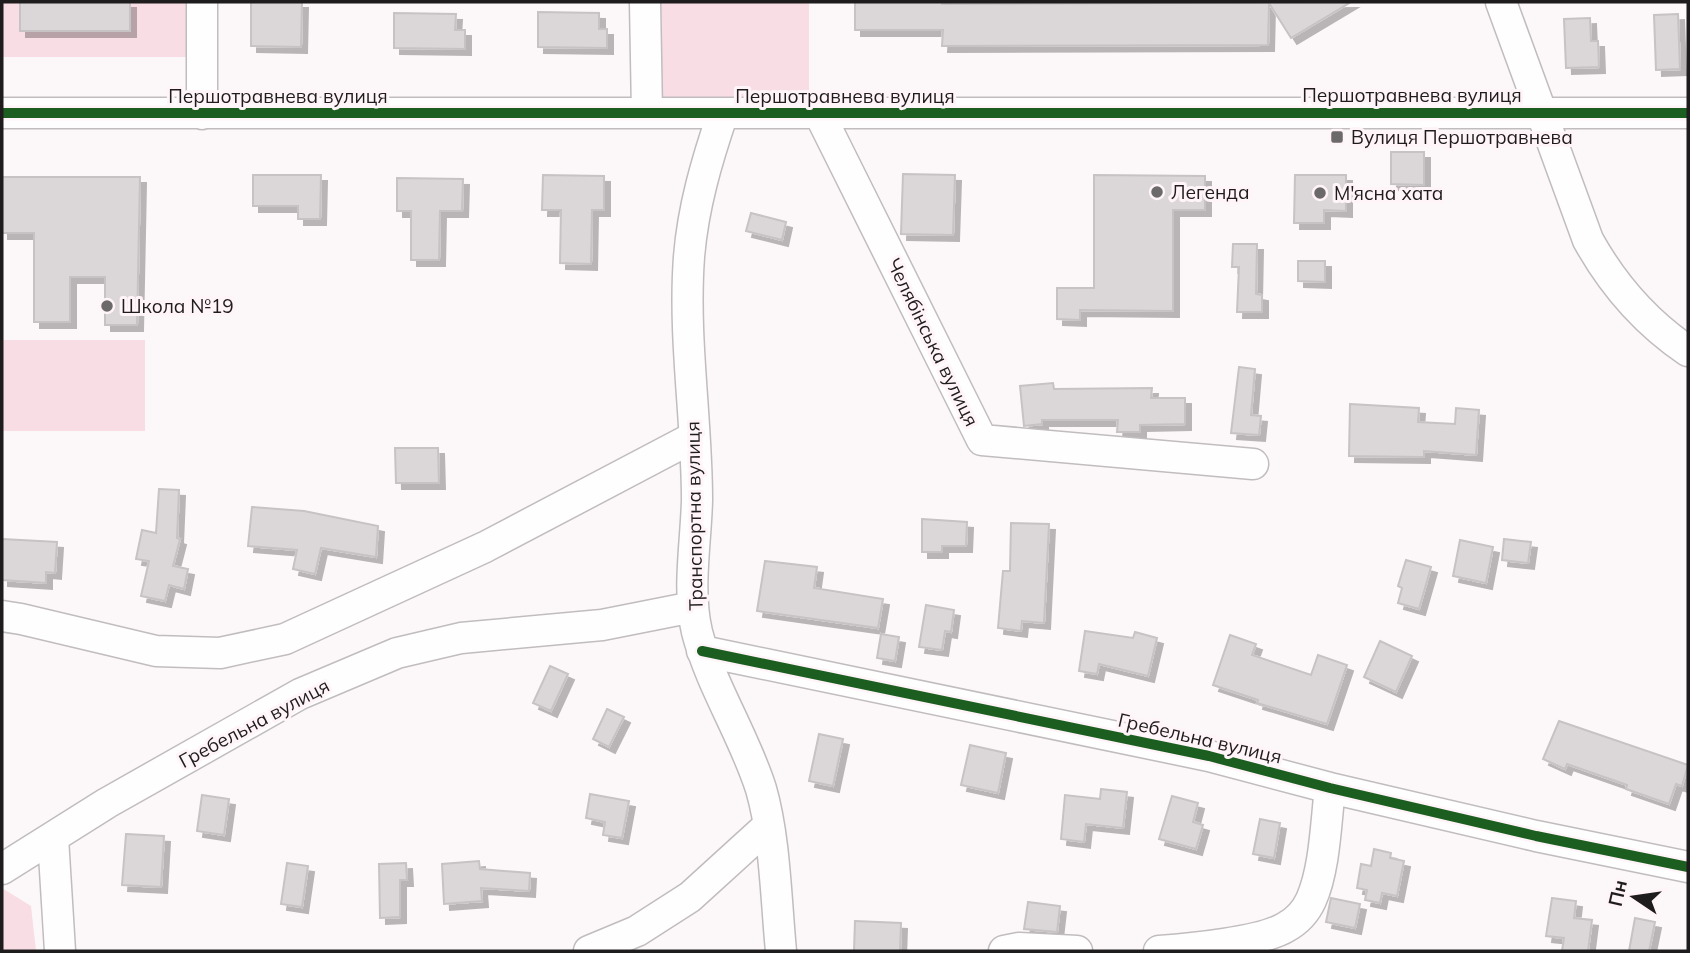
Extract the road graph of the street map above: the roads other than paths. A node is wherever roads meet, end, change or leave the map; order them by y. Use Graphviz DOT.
graph roads {
  1 [pos="202,2"];
  2 [pos="645,2"];
  3 [pos="1501,2"];
  4 [pos="2,113"];
  5 [pos="647,113"];
  6 [pos="723,113"];
  7 [pos="819,113"];
  8 [pos="1542,113"];
  9 [pos="1688,113"];
  10 [pos="202,114"];
  11 [pos="1688,351"];
  12 [pos="694,437"];
  13 [pos="1253,464"];
  14 [pos="693,607"];
  15 [pos="2,617"];
  16 [pos="702,651"];
  17 [pos="1330,788"];
  18 [pos="768,826"];
  19 [pos="53,838"];
  20 [pos="1688,867"];
  21 [pos="2,869"];
  22 [pos="60,951"];
  23 [pos="589,951"];
  24 [pos="781,951"];
  25 [pos="1004,951"];
  26 [pos="1077,951"];
  27 [pos="1159,951"];
  1 -- 10 [label="street"];
  2 -- 5 [label="street"];
  3 -- 8 [label="street"];
  4 -- 10 [label="street, Першотравнева вулиця"];
  5 -- 6 [label="street, Першотравнева вулиця"];
  5 -- 10 [label="street, Першотравнева вулиця"];
  6 -- 7 [label="street, Першотравнева вулиця"];
  6 -- 12 [label="street, Транспортна вулиця"];
  7 -- 8 [label="street, Першотравнева вулиця"];
  7 -- 13 [label="street, Челябінська вулиця"];
  8 -- 9 [label="street, Першотравнева вулиця"];
  8 -- 11 [label="street"];
  12 -- 14 [label="street, Транспортна вулиця"];
  12 -- 15 [label="street"];
  14 -- 16 [label="street, Транспортна вулиця"];
  14 -- 19 [label="street, Гребельна вулиця"];
  16 -- 17 [label="street, Гребельна вулиця"];
  16 -- 18 [label="street, Транспортна вулиця"];
  17 -- 20 [label="street, Гребельна вулиця"];
  17 -- 27 [label="street"];
  18 -- 23 [label="street"];
  18 -- 24 [label="street, Транспортна вулиця"];
  19 -- 21 [label="street, Гребельна вулиця"];
  19 -- 22 [label="street"];
  25 -- 26 [label="street"];
}
